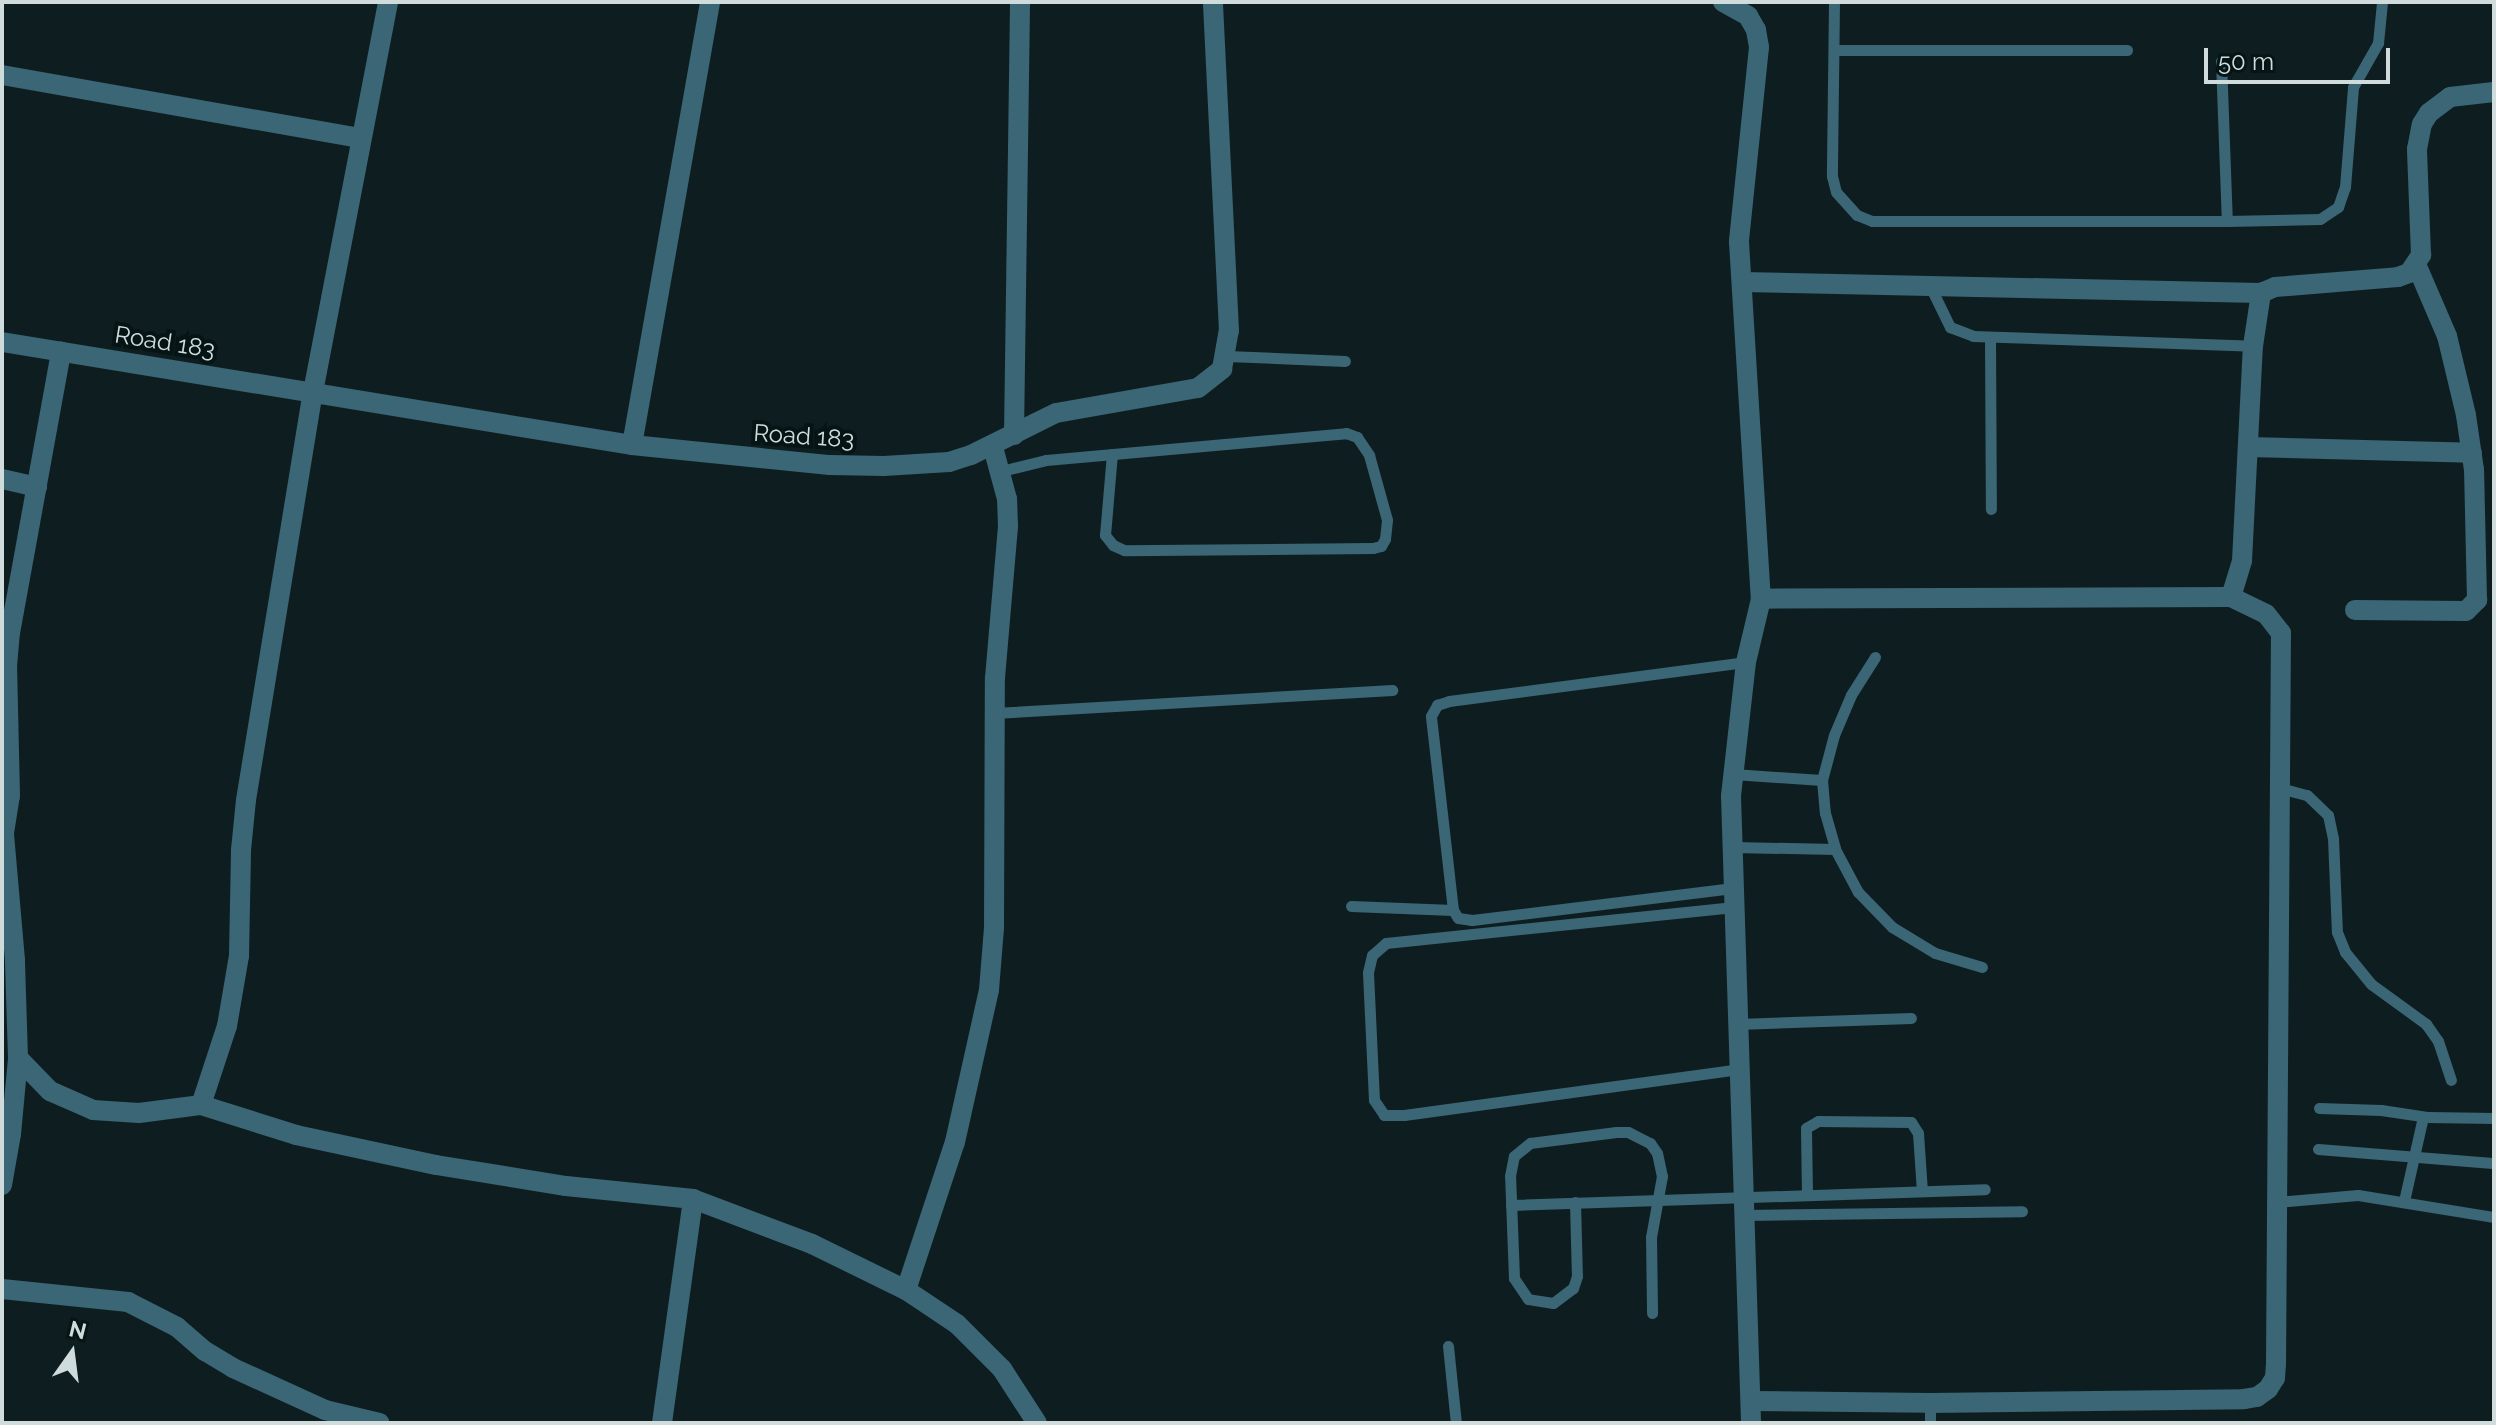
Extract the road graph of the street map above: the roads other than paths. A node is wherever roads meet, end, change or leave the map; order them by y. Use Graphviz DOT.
graph roads {
  1 [pos="388,2"];
  2 [pos="710,2"];
  3 [pos="1020,2"];
  4 [pos="1213,2"];
  5 [pos="1723,2"];
  6 [pos="1834,2"];
  7 [pos="2382,2"];
  8 [pos="1834,50"];
  9 [pos="2127,50"];
  10 [pos="2221,61"];
  11 [pos="2,75"];
  12 [pos="2494,92"];
  13 [pos="360,138"];
  14 [pos="2227,221"];
  15 [pos="2416,264"];
  16 [pos="1742,282"];
  17 [pos="1930,286"];
  18 [pos="2261,293"];
  19 [pos="1990,338"];
  20 [pos="2,342"];
  21 [pos="2253,346"];
  22 [pos="61,352"];
  23 [pos="1227,356"];
  24 [pos="1345,361"];
  25 [pos="313,392"];
  26 [pos="1014,435"];
  27 [pos="632,445"];
  28 [pos="993,447"];
  29 [pos="2248,447"];
  30 [pos="2472,453"];
  31 [pos="1112,454"];
  32 [pos="1001,471"];
  33 [pos="2,479"];
  34 [pos="37,487"];
  35 [pos="1991,509"];
  36 [pos="2231,597"];
  37 [pos="1761,599"];
  38 [pos="2355,610"];
  39 [pos="1875,657"];
  40 [pos="1746,662"];
  41 [pos="1392,690"];
  42 [pos="994,713"];
  43 [pos="1733,774"];
  44 [pos="1822,780"];
  45 [pos="2280,788"];
  46 [pos="3,833"];
  47 [pos="1732,847"];
  48 [pos="1835,849"];
  49 [pos="1734,898"];
  50 [pos="1351,906"];
  51 [pos="1453,910"];
  52 [pos="1982,967"];
  53 [pos="1911,1018"];
  54 [pos="1738,1024"];
  55 [pos="18,1058"];
  56 [pos="1739,1069"];
  57 [pos="2451,1080"];
  58 [pos="201,1105"];
  59 [pos="2319,1108"];
  60 [pos="2423,1117"];
  61 [pos="2494,1118"];
  62 [pos="2318,1149"];
  63 [pos="2414,1158"];
  64 [pos="2492,1163"];
  65 [pos="2,1185"];
  66 [pos="1985,1189"];
  67 [pos="1922,1191"];
  68 [pos="1807,1194"];
  69 [pos="693,1199"];
  70 [pos="1659,1199"];
  71 [pos="2404,1201"];
  72 [pos="1575,1202"];
  73 [pos="2276,1202"];
  74 [pos="1511,1205"];
  75 [pos="1744,1206"];
  76 [pos="2022,1211"];
  77 [pos="2494,1217"];
  78 [pos="2,1289"];
  79 [pos="906,1290"];
  80 [pos="1652,1313"];
  81 [pos="1448,1346"];
  82 [pos="1751,1401"];
  83 [pos="1930,1413"];
  84 [pos="325,1417"];
  85 [pos="379,1423"];
  86 [pos="662,1423"];
  87 [pos="1037,1423"];
  88 [pos="1456,1423"];
  89 [pos="1751,1423"];
  1 -- 13 [label="street"];
  2 -- 27 [label="street"];
  3 -- 26 [label="street"];
  4 -- 23 [label="street"];
  5 -- 16 [label="street"];
  6 -- 8 [label="lane"];
  7 -- 14 [label="lane"];
  8 -- 9 [label="lane"];
  8 -- 14 [label="lane"];
  10 -- 14 [label="lane"];
  11 -- 13 [label="street"];
  12 -- 15 [label="street"];
  13 -- 25 [label="street"];
  15 -- 18 [label="street"];
  15 -- 30 [label="street"];
  16 -- 17 [label="street"];
  16 -- 37 [label="street"];
  17 -- 18 [label="street"];
  17 -- 19 [label="lane"];
  18 -- 21 [label="street"];
  19 -- 21 [label="lane"];
  19 -- 35 [label="lane"];
  20 -- 22 [label="street, Road 183"];
  21 -- 29 [label="street"];
  22 -- 25 [label="street, Road 183"];
  22 -- 34 [label="street"];
  23 -- 24 [label="lane"];
  23 -- 26 [label="street, Road 183"];
  25 -- 27 [label="street, Road 183"];
  25 -- 58 [label="street"];
  26 -- 28 [label="street, Road 183"];
  27 -- 28 [label="street, Road 183"];
  28 -- 32 [label="street"];
  29 -- 30 [label="street"];
  29 -- 36 [label="street"];
  30 -- 38 [label="street"];
  31 -- 31 [label="lane"];
  31 -- 32 [label="lane"];
  32 -- 42 [label="street"];
  33 -- 34 [label="street"];
  34 -- 46 [label="street"];
  36 -- 37 [label="street"];
  36 -- 45 [label="street"];
  37 -- 40 [label="street"];
  39 -- 44 [label="lane"];
  40 -- 43 [label="street"];
  40 -- 51 [label="lane"];
  41 -- 42 [label="lane"];
  42 -- 79 [label="street"];
  43 -- 44 [label="lane"];
  43 -- 47 [label="street"];
  44 -- 48 [label="lane"];
  45 -- 57 [label="lane"];
  45 -- 73 [label="street"];
  46 -- 55 [label="street"];
  47 -- 48 [label="lane"];
  47 -- 49 [label="street"];
  48 -- 52 [label="lane"];
  49 -- 51 [label="lane"];
  49 -- 54 [label="street"];
  49 -- 56 [label="lane"];
  50 -- 51 [label="lane"];
  53 -- 54 [label="lane"];
  54 -- 56 [label="street"];
  55 -- 58 [label="street"];
  55 -- 65 [label="street"];
  56 -- 75 [label="street"];
  58 -- 69 [label="street"];
  59 -- 60 [label="lane"];
  60 -- 61 [label="lane"];
  60 -- 63 [label="lane"];
  62 -- 63 [label="lane"];
  63 -- 64 [label="lane"];
  63 -- 71 [label="lane"];
  66 -- 67 [label="lane"];
  67 -- 68 [label="lane"];
  67 -- 68 [label="lane"];
  68 -- 75 [label="lane"];
  69 -- 79 [label="street"];
  69 -- 86 [label="street"];
  70 -- 72 [label="lane"];
  70 -- 74 [label="lane"];
  70 -- 75 [label="lane"];
  70 -- 80 [label="lane"];
  71 -- 73 [label="lane"];
  71 -- 77 [label="lane"];
  72 -- 74 [label="lane"];
  72 -- 74 [label="lane"];
  73 -- 83 [label="street"];
  75 -- 76 [label="lane"];
  75 -- 82 [label="street"];
  78 -- 84 [label="street"];
  79 -- 87 [label="street"];
  81 -- 88 [label="lane"];
  82 -- 83 [label="street"];
  82 -- 89 [label="street"];
  84 -- 85 [label="street"];
}
